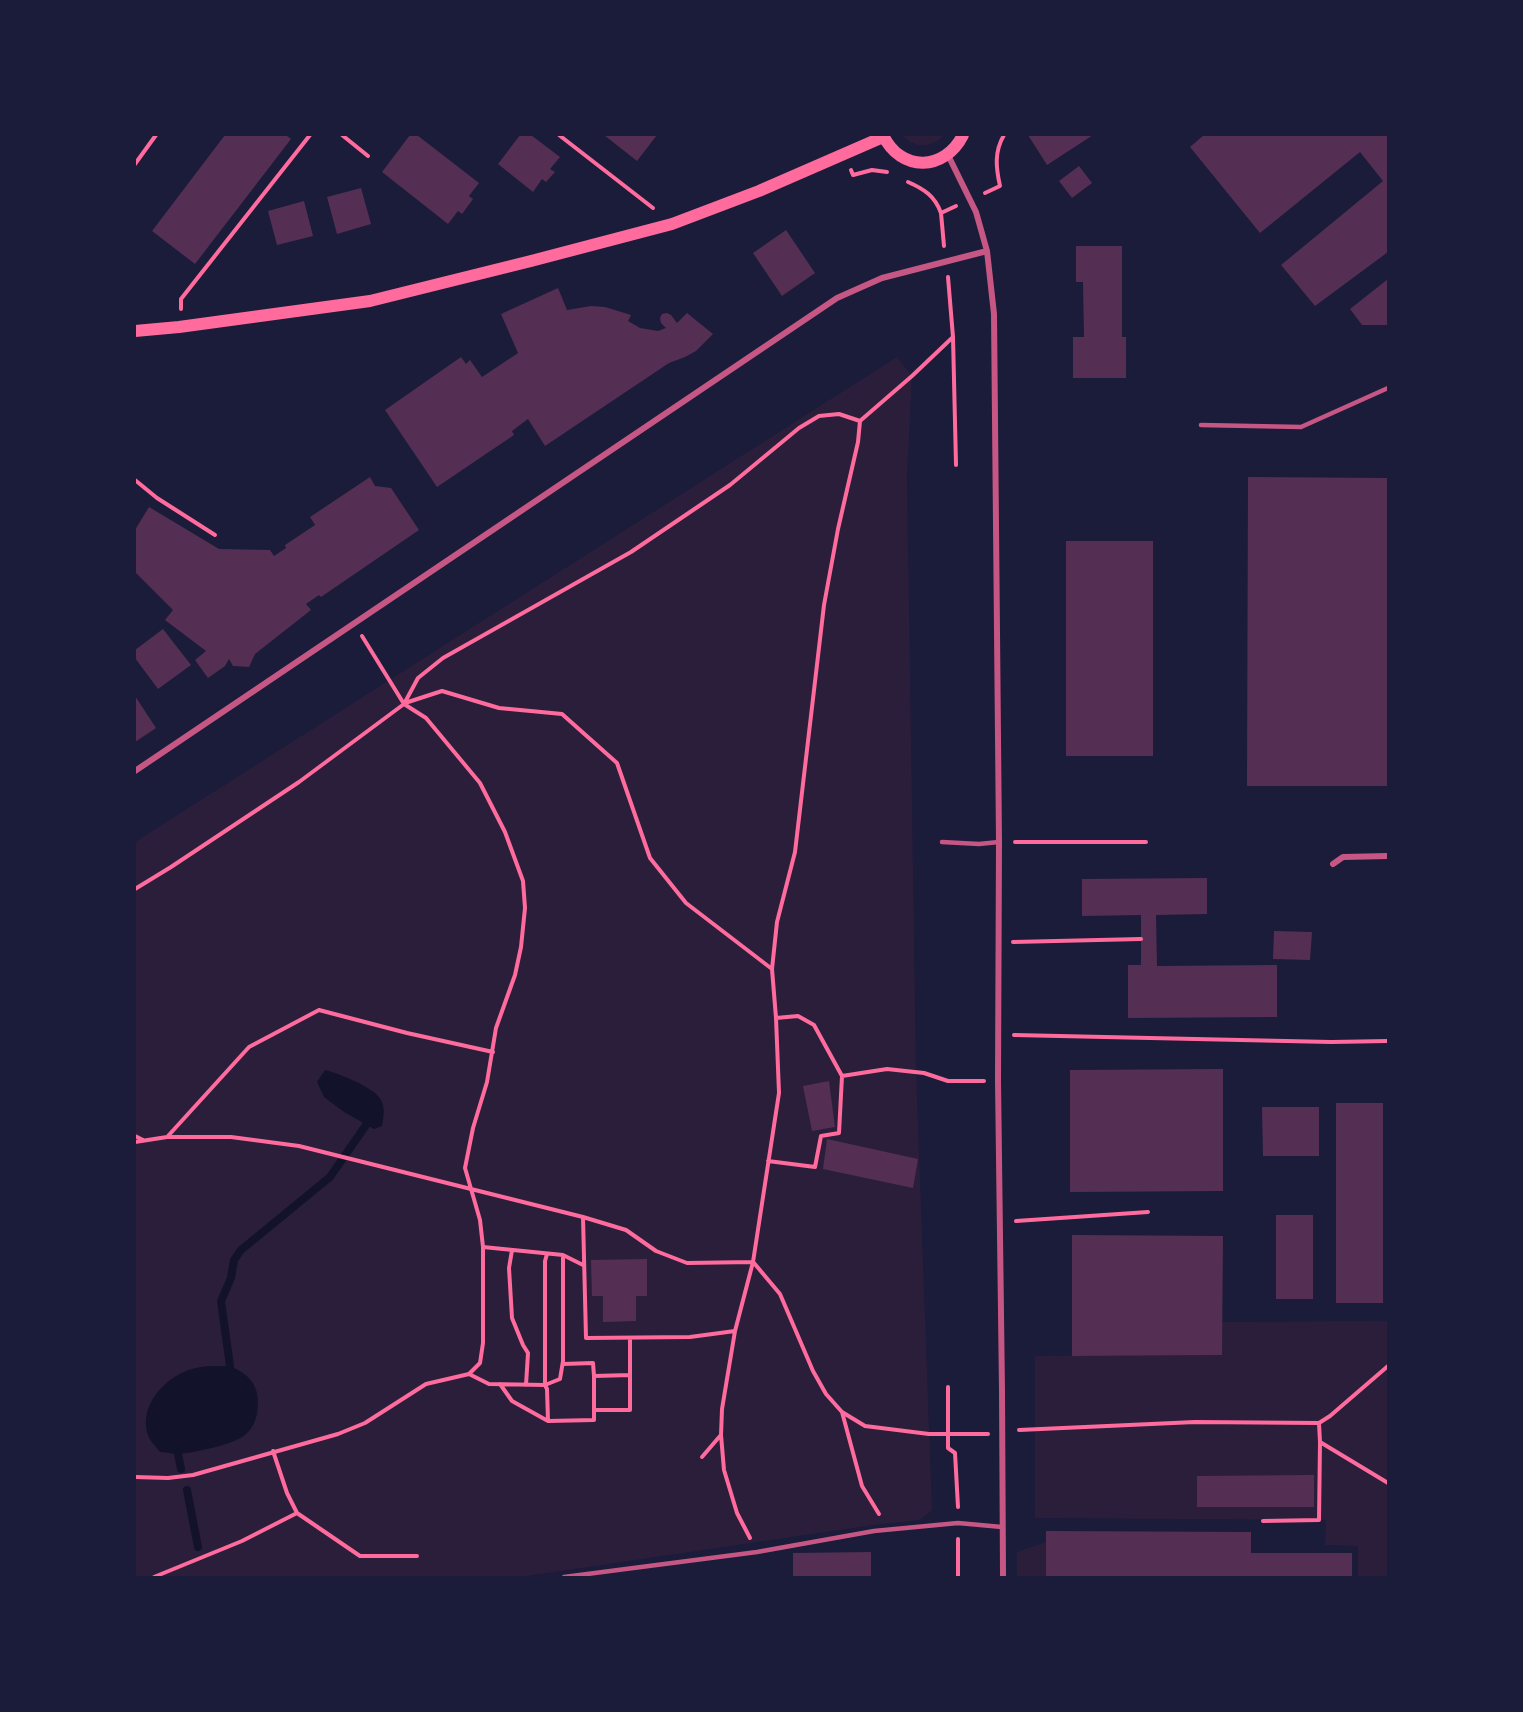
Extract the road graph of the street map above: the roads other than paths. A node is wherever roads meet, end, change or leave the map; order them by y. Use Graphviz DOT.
graph roads {
  1 [pos="963,135"];
  2 [pos="883,136"];
  3 [pos="948,155"];
  4 [pos="987,251"];
  5 [pos="135,331"];
  6 [pos="1388,388"];
  7 [pos="1202,425"];
  8 [pos="135,771"];
  9 [pos="942,842"];
  10 [pos="999,842"];
  11 [pos="1388,856"];
  12 [pos="1333,864"];
  13 [pos="1002,1527"];
  14 [pos="600,1574"];
  15 [pos="564,1577"];
  16 [pos="1003,1577"];
  1 -- 3 [label="main road"];
  2 -- 3 [label="main road"];
  2 -- 5 [label="main road"];
  3 -- 4 [label="street"];
  4 -- 8 [label="street"];
  4 -- 10 [label="street"];
  6 -- 7 [label="lane"];
  9 -- 10 [label="lane"];
  10 -- 13 [label="street"];
  11 -- 12 [label="street"];
  13 -- 14 [label="lane"];
  13 -- 16 [label="street"];
  14 -- 15 [label="lane"];
}
